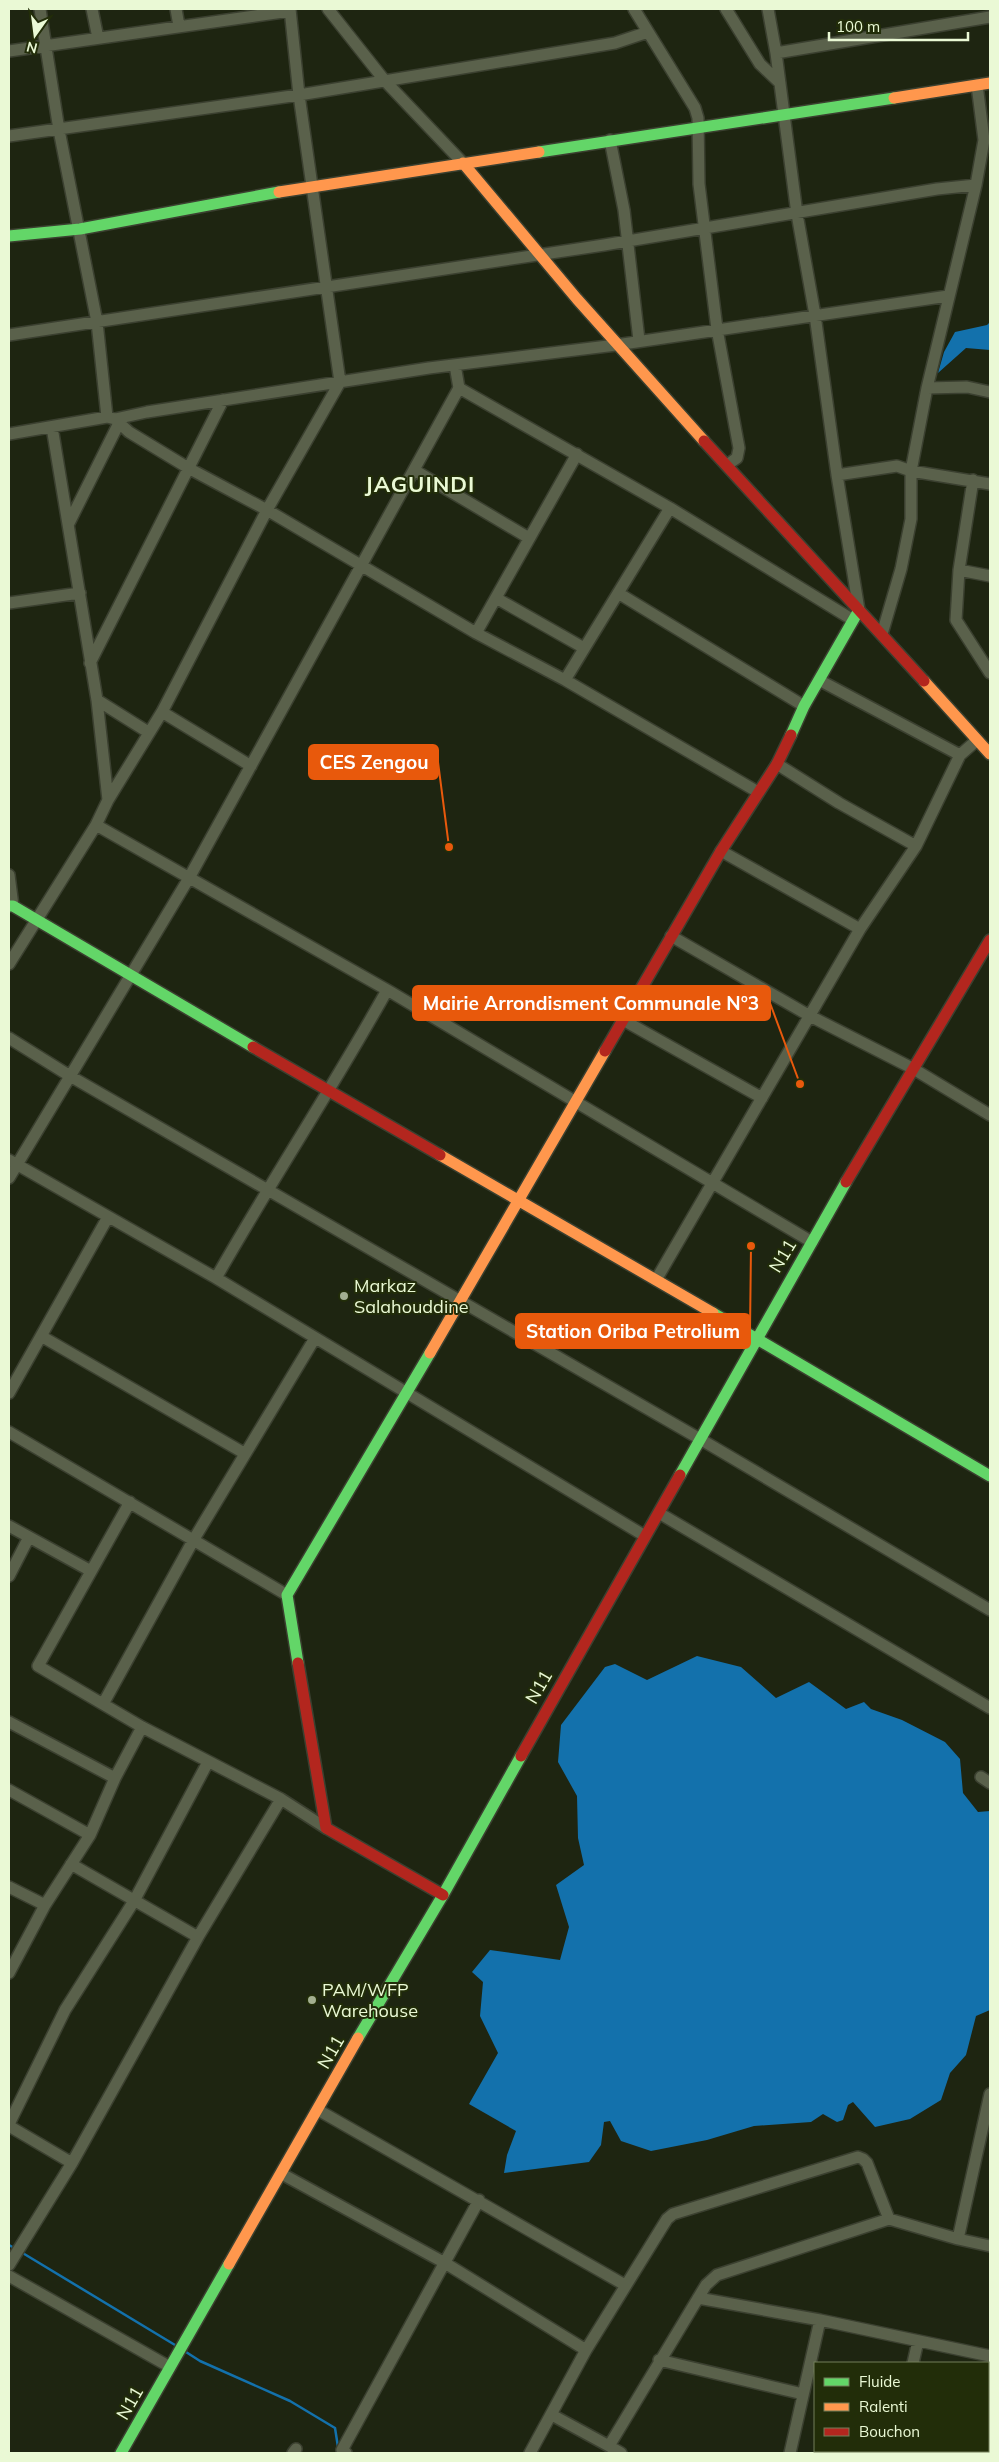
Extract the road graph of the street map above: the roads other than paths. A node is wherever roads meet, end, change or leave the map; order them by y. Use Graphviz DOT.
graph roads {
  1 [pos="40,9"];
  2 [pos="92,9"];
  3 [pos="176,9"];
  4 [pos="328,9"];
  5 [pos="634,9"];
  6 [pos="726,9"];
  7 [pos="768,9"];
  8 [pos="988,9"];
  9 [pos="290,10"];
  10 [pos="990,18"];
  11 [pos="179,26"];
  12 [pos="648,32"];
  13 [pos="98,38"];
  14 [pos="45,45"];
  15 [pos="9,51"];
  16 [pos="776,53"];
  17 [pos="384,81"];
  18 [pos="780,83"];
  19 [pos="990,83"];
  20 [pos="977,85"];
  21 [pos="299,95"];
  22 [pos="785,115"];
  23 [pos="699,128"];
  24 [pos="59,130"];
  25 [pos="9,136"];
  26 [pos="610,140"];
  27 [pos="463,163"];
  28 [pos="976,185"];
  29 [pos="312,186"];
  30 [pos="797,214"];
  31 [pos="80,229"];
  32 [pos="704,229"];
  33 [pos="9,236"];
  34 [pos="626,240"];
  35 [pos="537,254"];
  36 [pos="325,286"];
  37 [pos="948,296"];
  38 [pos="815,315"];
  39 [pos="98,322"];
  40 [pos="717,329"];
  41 [pos="9,335"];
  42 [pos="639,340"];
  43 [pos="616,345"];
  44 [pos="455,365"];
  45 [pos="340,382"];
  46 [pos="459,388"];
  47 [pos="927,388"];
  48 [pos="990,392"];
  49 [pos="223,400"];
  50 [pos="114,420"];
  51 [pos="52,427"];
  52 [pos="9,434"];
  53 [pos="577,454"];
  54 [pos="727,465"];
  55 [pos="190,469"];
  56 [pos="414,470"];
  57 [pos="911,471"];
  58 [pos="837,474"];
  59 [pos="973,480"];
  60 [pos="990,484"];
  61 [pos="670,508"];
  62 [pos="267,510"];
  63 [pos="69,523"];
  64 [pos="529,538"];
  65 [pos="361,564"];
  66 [pos="959,570"];
  67 [pos="990,576"];
  68 [pos="80,593"];
  69 [pos="618,593"];
  70 [pos="496,598"];
  71 [pos="9,603"];
  72 [pos="856,615"];
  73 [pos="476,633"];
  74 [pos="882,634"];
  75 [pos="584,648"];
  76 [pos="90,662"];
  77 [pos="990,673"];
  78 [pos="565,680"];
  79 [pos="819,680"];
  80 [pos="97,700"];
  81 [pos="804,706"];
  82 [pos="162,712"];
  83 [pos="148,732"];
  84 [pos="976,741"];
  85 [pos="990,754"];
  86 [pos="960,755"];
  87 [pos="777,764"];
  88 [pos="251,766"];
  89 [pos="758,792"];
  90 [pos="108,800"];
  91 [pos="96,825"];
  92 [pos="916,846"];
  93 [pos="721,851"];
  94 [pos="9,875"];
  95 [pos="189,878"];
  96 [pos="10,891"];
  97 [pos="11,906"];
  98 [pos="35,919"];
  99 [pos="860,929"];
  100 [pos="671,936"];
  101 [pos="990,940"];
  102 [pos="9,964"];
  103 [pos="128,976"];
  104 [pos="386,992"];
  105 [pos="810,1016"];
  106 [pos="623,1020"];
  107 [pos="9,1038"];
  108 [pos="912,1068"];
  109 [pos="70,1076"];
  110 [pos="330,1091"];
  111 [pos="762,1098"];
  112 [pos="575,1103"];
  113 [pos="990,1115"];
  114 [pos="13,1162"];
  115 [pos="9,1178"];
  116 [pos="712,1184"];
  117 [pos="266,1190"];
  118 [pos="517,1200"];
  119 [pos="108,1217"];
  120 [pos="812,1242"];
  121 [pos="216,1278"];
  122 [pos="656,1280"];
  123 [pos="459,1302"];
  124 [pos="41,1336"];
  125 [pos="315,1338"];
  126 [pos="756,1340"];
  127 [pos="9,1393"];
  128 [pos="406,1393"];
  129 [pos="9,1432"];
  130 [pos="700,1439"];
  131 [pos="244,1453"];
  132 [pos="990,1476"];
  133 [pos="130,1502"];
  134 [pos="659,1513"];
  135 [pos="9,1526"];
  136 [pos="645,1536"];
  137 [pos="29,1537"];
  138 [pos="194,1539"];
  139 [pos="91,1571"];
  140 [pos="9,1576"];
  141 [pos="287,1594"];
  142 [pos="990,1610"];
  143 [pos="103,1704"];
  144 [pos="990,1708"];
  145 [pos="9,1722"];
  146 [pos="142,1727"];
  147 [pos="208,1762"];
  148 [pos="115,1778"];
  149 [pos="9,1790"];
  150 [pos="281,1799"];
  151 [pos="326,1828"];
  152 [pos="90,1835"];
  153 [pos="71,1864"];
  154 [pos="9,1887"];
  155 [pos="443,1895"];
  156 [pos="134,1901"];
  157 [pos="45,1904"];
  158 [pos="198,1937"];
  159 [pos="9,1973"];
  160 [pos="990,2094"];
  161 [pos="318,2110"];
  162 [pos="9,2125"];
  163 [pos="72,2163"];
  164 [pos="282,2174"];
  165 [pos="479,2200"];
  166 [pos="889,2219"];
  167 [pos="958,2239"];
  168 [pos="990,2246"];
  169 [pos="445,2264"];
  170 [pos="9,2265"];
  171 [pos="9,2276"];
  172 [pos="625,2284"];
  173 [pos="698,2298"];
  174 [pos="820,2320"];
  175 [pos="918,2340"];
  176 [pos="586,2350"];
  177 [pos="990,2356"];
  178 [pos="659,2360"];
  179 [pos="173,2362"];
  180 [pos="913,2362"];
  181 [pos="803,2394"];
  182 [pos="552,2415"];
  183 [pos="609,2446"];
  184 [pos="121,2453"];
  185 [pos="346,2453"];
  186 [pos="530,2453"];
  187 [pos="621,2453"];
  188 [pos="790,2453"];
  1 -- 14 [label="street"];
  2 -- 13 [label="street"];
  3 -- 11 [label="street"];
  4 -- 17 [label="street"];
  5 -- 12 [label="street"];
  6 -- 18 [label="street"];
  7 -- 16 [label="street"];
  8 -- 10 [label="street"];
  9 -- 11 [label="street"];
  9 -- 21 [label="street"];
  10 -- 16 [label="street"];
  11 -- 13 [label="street"];
  12 -- 17 [label="street"];
  12 -- 23 [label="street"];
  13 -- 14 [label="street"];
  14 -- 15 [label="street"];
  14 -- 24 [label="street"];
  16 -- 18 [label="street"];
  17 -- 21 [label="street"];
  17 -- 27 [label="street"];
  18 -- 22 [label="street"];
  19 -- 20 [label="street"];
  20 -- 22 [label="street"];
  20 -- 28 [label="street"];
  21 -- 24 [label="street"];
  21 -- 29 [label="street"];
  22 -- 23 [label="street"];
  22 -- 30 [label="street"];
  23 -- 26 [label="street"];
  23 -- 32 [label="street"];
  24 -- 25 [label="street"];
  24 -- 31 [label="street"];
  26 -- 27 [label="street"];
  26 -- 34 [label="street"];
  27 -- 29 [label="street"];
  27 -- 35 [label="street"];
  28 -- 30 [label="street"];
  28 -- 37 [label="street"];
  29 -- 31 [label="street"];
  29 -- 36 [label="street"];
  30 -- 32 [label="street"];
  30 -- 38 [label="street"];
  31 -- 33 [label="street"];
  31 -- 39 [label="street"];
  32 -- 34 [label="street"];
  32 -- 40 [label="street"];
  34 -- 35 [label="street"];
  34 -- 42 [label="street"];
  35 -- 36 [label="street"];
  35 -- 43 [label="street"];
  36 -- 39 [label="street"];
  36 -- 45 [label="street"];
  37 -- 38 [label="street"];
  37 -- 47 [label="street"];
  38 -- 40 [label="street"];
  38 -- 58 [label="street"];
  39 -- 41 [label="street"];
  39 -- 50 [label="street"];
  40 -- 42 [label="street"];
  40 -- 54 [label="street"];
  42 -- 43 [label="street"];
  43 -- 44 [label="street"];
  43 -- 54 [label="street"];
  44 -- 45 [label="street"];
  44 -- 46 [label="street"];
  45 -- 49 [label="street"];
  45 -- 62 [label="street"];
  46 -- 53 [label="street"];
  46 -- 56 [label="street"];
  47 -- 48 [label="street"];
  47 -- 57 [label="street"];
  49 -- 50 [label="street"];
  49 -- 55 [label="street"];
  50 -- 51 [label="street"];
  50 -- 55 [label="street"];
  50 -- 63 [label="street"];
  51 -- 52 [label="street"];
  51 -- 63 [label="street"];
  53 -- 61 [label="street"];
  53 -- 64 [label="street"];
  54 -- 72 [label="street"];
  55 -- 62 [label="street"];
  55 -- 76 [label="street"];
  56 -- 64 [label="street"];
  56 -- 65 [label="street"];
  57 -- 58 [label="street"];
  57 -- 59 [label="street"];
  57 -- 74 [label="street"];
  58 -- 72 [label="street"];
  59 -- 60 [label="street"];
  59 -- 66 [label="street"];
  61 -- 69 [label="street"];
  61 -- 72 [label="street"];
  62 -- 65 [label="street"];
  62 -- 82 [label="street"];
  63 -- 68 [label="street"];
  64 -- 70 [label="street"];
  65 -- 73 [label="street"];
  65 -- 88 [label="street"];
  66 -- 67 [label="street"];
  66 -- 77 [label="street"];
  68 -- 71 [label="street"];
  68 -- 76 [label="street"];
  69 -- 75 [label="street"];
  69 -- 81 [label="street"];
  70 -- 73 [label="street"];
  70 -- 75 [label="street"];
  72 -- 74 [label="street"];
  72 -- 79 [label="street"];
  73 -- 78 [label="street"];
  74 -- 84 [label="street"];
  75 -- 78 [label="street"];
  76 -- 80 [label="street"];
  78 -- 89 [label="street"];
  79 -- 81 [label="street"];
  79 -- 86 [label="street"];
  80 -- 83 [label="street"];
  80 -- 90 [label="street"];
  81 -- 87 [label="street"];
  82 -- 83 [label="street"];
  82 -- 88 [label="street"];
  83 -- 90 [label="street"];
  84 -- 85 [label="street"];
  84 -- 86 [label="street"];
  86 -- 92 [label="street"];
  87 -- 89 [label="street"];
  87 -- 92 [label="street"];
  88 -- 95 [label="street"];
  89 -- 93 [label="street"];
  90 -- 91 [label="street"];
  91 -- 95 [label="street"];
  91 -- 98 [label="street"];
  92 -- 99 [label="street"];
  93 -- 99 [label="street"];
  93 -- 100 [label="street"];
  94 -- 96 [label="street"];
  95 -- 103 [label="street"];
  95 -- 104 [label="street"];
  96 -- 97 [label="street"];
  97 -- 98 [label="street"];
  98 -- 102 [label="street"];
  98 -- 103 [label="street"];
  99 -- 105 [label="street"];
  100 -- 105 [label="street"];
  100 -- 106 [label="street"];
  101 -- 108 [label="street, N11"];
  103 -- 109 [label="street"];
  103 -- 110 [label="street"];
  104 -- 110 [label="street"];
  104 -- 112 [label="street"];
  105 -- 108 [label="street"];
  105 -- 111 [label="street"];
  106 -- 111 [label="street"];
  106 -- 112 [label="street"];
  107 -- 109 [label="street"];
  108 -- 113 [label="street"];
  108 -- 120 [label="street, N11"];
  109 -- 114 [label="street"];
  109 -- 117 [label="street"];
  110 -- 117 [label="street"];
  110 -- 118 [label="street"];
  111 -- 116 [label="street"];
  112 -- 116 [label="street"];
  112 -- 118 [label="street"];
  114 -- 115 [label="street"];
  114 -- 119 [label="street"];
  116 -- 120 [label="street"];
  116 -- 122 [label="street"];
  117 -- 121 [label="street"];
  117 -- 123 [label="street"];
  118 -- 122 [label="street"];
  118 -- 123 [label="street"];
  119 -- 121 [label="street"];
  119 -- 124 [label="street"];
  120 -- 126 [label="street, N11"];
  121 -- 125 [label="street"];
  122 -- 126 [label="street"];
  123 -- 128 [label="street"];
  123 -- 130 [label="street"];
  124 -- 127 [label="street"];
  124 -- 131 [label="street"];
  125 -- 128 [label="street"];
  125 -- 131 [label="street"];
  126 -- 130 [label="street, N11"];
  126 -- 132 [label="street"];
  128 -- 136 [label="street"];
  128 -- 141 [label="street"];
  129 -- 133 [label="street"];
  130 -- 134 [label="street, N11"];
  130 -- 142 [label="street"];
  131 -- 138 [label="street"];
  133 -- 138 [label="street"];
  133 -- 139 [label="street"];
  134 -- 136 [label="street, N11"];
  134 -- 144 [label="street"];
  135 -- 137 [label="street"];
  136 -- 155 [label="street, N11"];
  137 -- 139 [label="street"];
  137 -- 140 [label="street"];
  138 -- 141 [label="street"];
  138 -- 143 [label="street"];
  139 -- 143 [label="street"];
  141 -- 151 [label="street"];
  143 -- 146 [label="street"];
  145 -- 148 [label="street"];
  146 -- 147 [label="street"];
  146 -- 148 [label="street"];
  147 -- 150 [label="street"];
  147 -- 156 [label="street"];
  148 -- 152 [label="street"];
  149 -- 152 [label="street"];
  150 -- 151 [label="street"];
  150 -- 158 [label="street"];
  151 -- 155 [label="street"];
  152 -- 153 [label="street"];
  153 -- 156 [label="street"];
  153 -- 157 [label="street"];
  154 -- 157 [label="street"];
  155 -- 161 [label="street, N11"];
  156 -- 158 [label="street"];
  156 -- 162 [label="street"];
  157 -- 159 [label="street"];
  158 -- 163 [label="street"];
  160 -- 167 [label="street"];
  161 -- 164 [label="street, N11"];
  161 -- 165 [label="street"];
  162 -- 163 [label="street"];
  163 -- 170 [label="street"];
  164 -- 169 [label="street"];
  164 -- 179 [label="street, N11"];
  165 -- 169 [label="street"];
  165 -- 172 [label="street"];
  166 -- 167 [label="street"];
  166 -- 172 [label="street"];
  166 -- 173 [label="street"];
  167 -- 168 [label="street"];
  169 -- 176 [label="street"];
  169 -- 185 [label="street"];
  171 -- 179 [label="street"];
  172 -- 176 [label="street"];
  173 -- 174 [label="street"];
  173 -- 178 [label="street"];
  174 -- 175 [label="street"];
  174 -- 181 [label="street"];
  175 -- 177 [label="street"];
  175 -- 180 [label="street"];
  176 -- 182 [label="street"];
  178 -- 181 [label="street"];
  178 -- 183 [label="street"];
  179 -- 184 [label="street, N11"];
  181 -- 188 [label="street"];
  182 -- 183 [label="street"];
  182 -- 186 [label="street"];
  183 -- 187 [label="street"];
}
